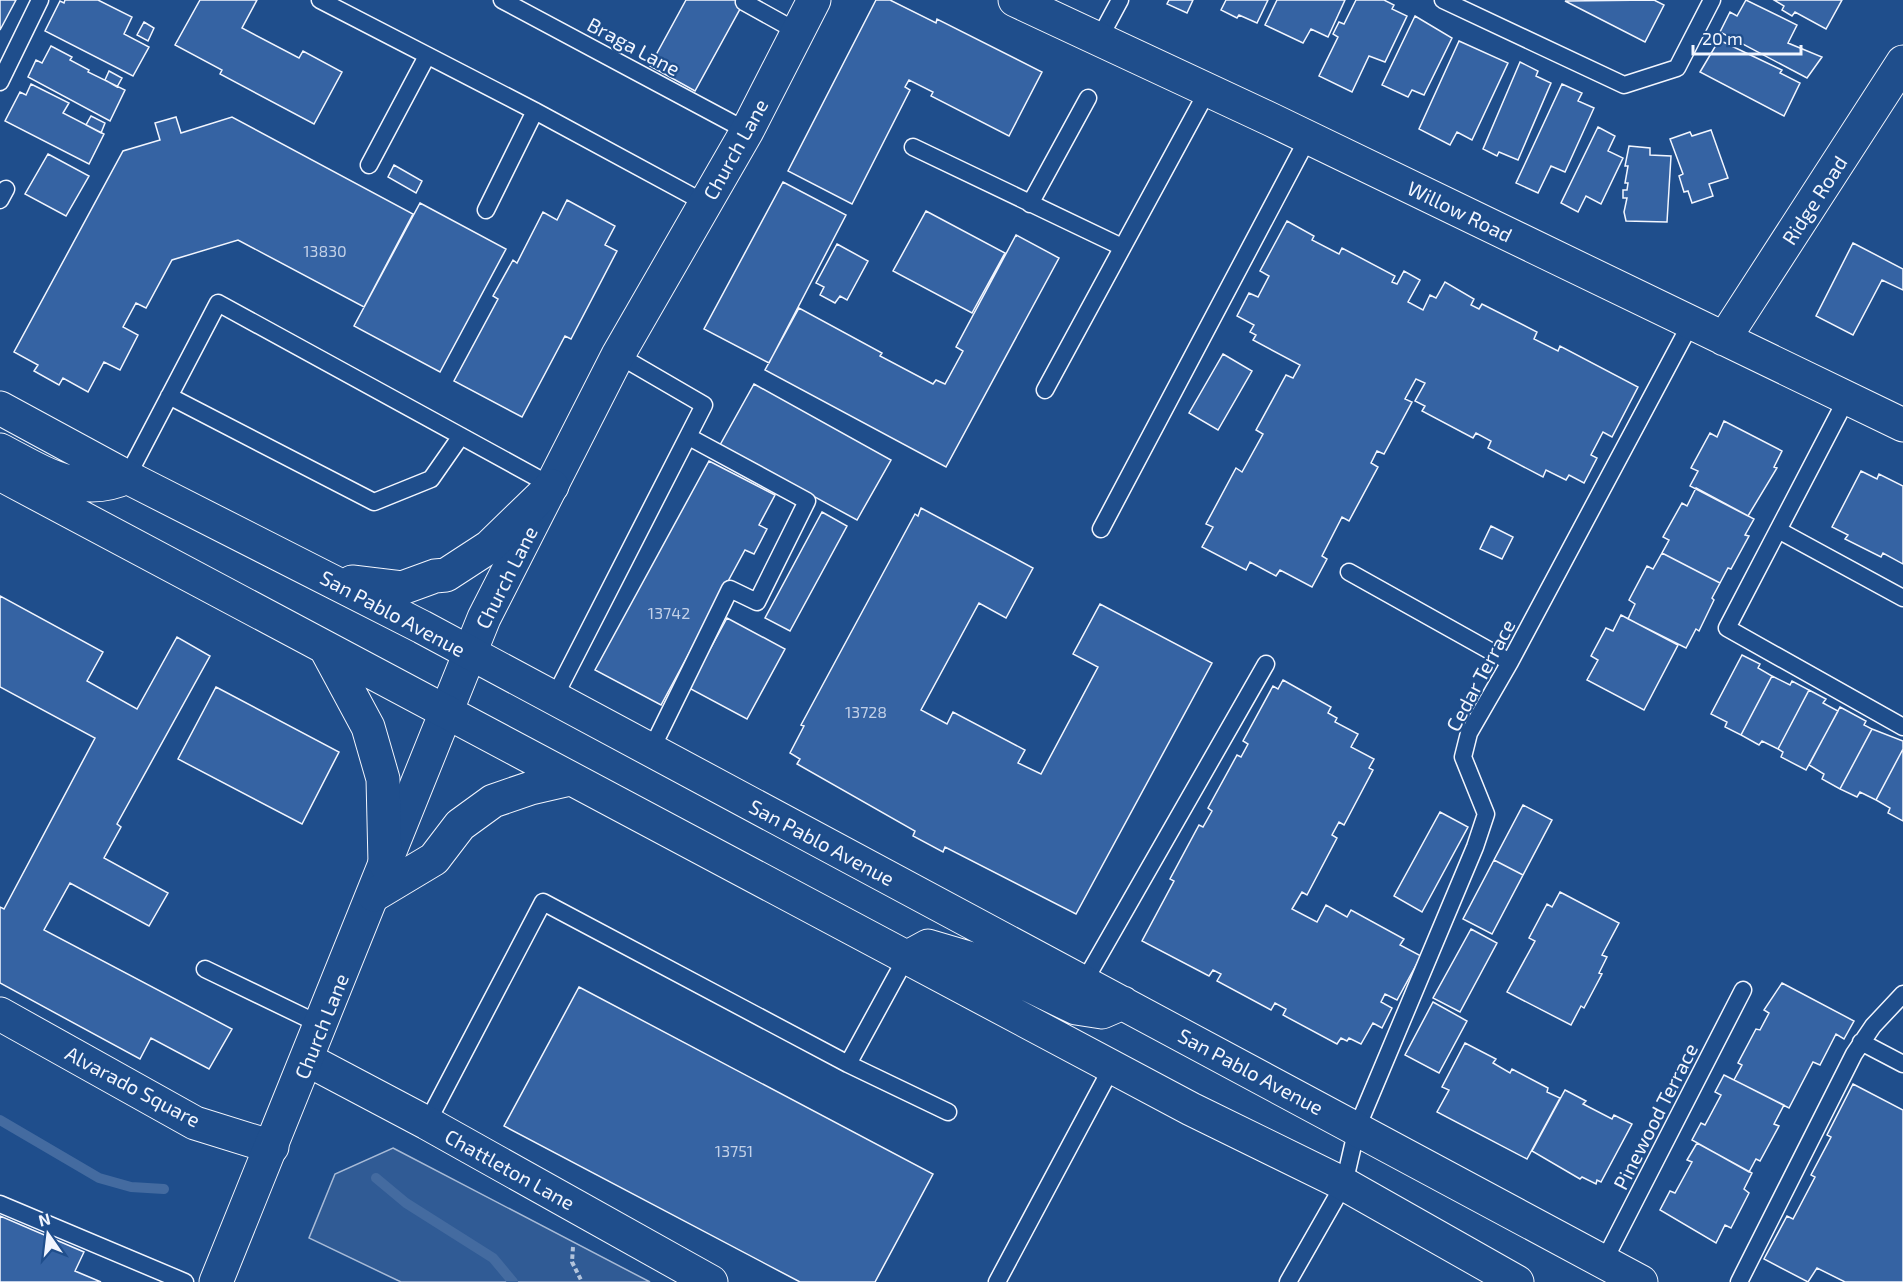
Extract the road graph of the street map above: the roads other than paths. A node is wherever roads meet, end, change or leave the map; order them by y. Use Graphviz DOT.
graph roads {
  1 [pos="40,0"];
  2 [pos="320,0"];
  3 [pos="502,0"];
  4 [pos="814,0"];
  5 [pos="1015,0"];
  6 [pos="1120,0"];
  7 [pos="1443,0"];
  8 [pos="1712,0"];
  9 [pos="744,2"];
  10 [pos="798,32"];
  11 [pos="1099,39"];
  12 [pos="427,56"];
  13 [pos="1903,62"];
  14 [pos="0,82"];
  15 [pos="1208,90"];
  16 [pos="1088,99"];
  17 [pos="536,111"];
  18 [pos="747,130"];
  19 [pos="1308,138"];
  20 [pos="913,147"];
  21 [pos="369,165"];
  22 [pos="705,203"];
  23 [pos="1030,204"];
  24 [pos="486,210"];
  25 [pos="1122,247"];
  26 [pos="1691,322"];
  27 [pos="1724,339"];
  28 [pos="618,355"];
  29 [pos="1045,390"];
  30 [pos="169,396"];
  31 [pos="1847,398"];
  32 [pos="0,408"];
  33 [pos="1903,425"];
  34 [pos="461,436"];
  35 [pos="688,437"];
  36 [pos="0,450"];
  37 [pos="0,474"];
  38 [pos="128,477"];
  39 [pos="552,486"];
  40 [pos="1101,528"];
  41 [pos="1778,530"];
  42 [pos="1349,572"];
  43 [pos="331,579"];
  44 [pos="1903,598"];
  45 [pos="326,648"];
  46 [pos="468,652"];
  47 [pos="1510,662"];
  48 [pos="1266,664"];
  49 [pos="554,698"];
  50 [pos="444,712"];
  51 [pos="1903,728"];
  52 [pos="651,750"];
  53 [pos="570,779"];
  54 [pos="385,863"];
  55 [pos="374,895"];
  56 [pos="906,958"];
  57 [pos="205,969"];
  58 [pos="1084,982"];
  59 [pos="1743,990"];
  60 [pos="1903,994"];
  61 [pos="1123,1003"];
  62 [pos="0,1014"];
  63 [pos="321,1025"];
  64 [pos="1861,1042"];
  65 [pos="308,1060"];
  66 [pos="848,1064"];
  67 [pos="1903,1064"];
  68 [pos="1112,1067"];
  69 [pos="948,1112"];
  70 [pos="427,1123"];
  71 [pos="1357,1128"];
  72 [pos="272,1147"];
  73 [pos="1344,1184"];
  74 [pos="0,1204"];
  75 [pos="1604,1262"];
  76 [pos="184,1282"];
  77 [pos="216,1282"];
  78 [pos="711,1282"];
  79 [pos="998,1282"];
  80 [pos="1288,1282"];
  81 [pos="1517,1282"];
  82 [pos="1641,1282"];
  83 [pos="1738,1282"];
  1 -- 14 [label="lane"];
  2 -- 12 [label="lane"];
  3 -- 18 [label="lane, Braga Lane"];
  4 -- 10 [label="main road, Church Lane"];
  5 -- 11 [label="main road, Willow Road"];
  6 -- 11 [label="lane"];
  7 -- 8 [label="lane"];
  9 -- 10 [label="lane"];
  10 -- 18 [label="main road, Church Lane"];
  11 -- 15 [label="main road, Willow Road"];
  12 -- 17 [label="lane"];
  12 -- 21 [label="lane"];
  13 -- 27 [label="main road, Ridge Road"];
  15 -- 19 [label="main road, Willow Road"];
  15 -- 25 [label="lane"];
  16 -- 23 [label="lane"];
  17 -- 22 [label="lane"];
  17 -- 24 [label="lane"];
  18 -- 22 [label="main road, Church Lane"];
  19 -- 26 [label="main road, Willow Road"];
  19 -- 40 [label="lane"];
  20 -- 23 [label="lane"];
  22 -- 28 [label="main road, Church Lane"];
  23 -- 25 [label="lane"];
  25 -- 29 [label="lane"];
  26 -- 27 [label="main road, Willow Road"];
  26 -- 47 [label="lane, Cedar Terrace"];
  27 -- 31 [label="main road, Willow Road"];
  28 -- 35 [label="lane"];
  28 -- 39 [label="main road, Church Lane"];
  30 -- 34 [label="lane"];
  30 -- 34 [label="lane"];
  30 -- 38 [label="lane"];
  31 -- 33 [label="main road, Willow Road"];
  31 -- 41 [label="lane"];
  32 -- 38 [label="main road, San Pablo Avenue"];
  34 -- 39 [label="lane"];
  35 -- 49 [label="lane"];
  35 -- 52 [label="lane"];
  36 -- 38 [label="main road"];
  37 -- 45 [label="main road"];
  38 -- 43 [label="main road, San Pablo Avenue"];
  39 -- 43 [label="main road"];
  39 -- 46 [label="main road, Church Lane"];
  41 -- 44 [label="lane"];
  41 -- 51 [label="lane"];
  42 -- 47 [label="lane"];
  43 -- 46 [label="main road, San Pablo Avenue"];
  45 -- 50 [label="main road"];
  45 -- 54 [label="main road"];
  46 -- 49 [label="main road, San Pablo Avenue"];
  46 -- 50 [label="main road, Church Lane"];
  47 -- 71 [label="lane, Cedar Terrace"];
  48 -- 58 [label="lane"];
  49 -- 52 [label="main road, San Pablo Avenue"];
  50 -- 53 [label="main road"];
  50 -- 54 [label="main road, Church Lane"];
  52 -- 58 [label="main road, San Pablo Avenue"];
  53 -- 55 [label="main road"];
  53 -- 56 [label="main road"];
  54 -- 55 [label="main road, Church Lane"];
  55 -- 63 [label="main road, Church Lane"];
  56 -- 61 [label="main road"];
  56 -- 66 [label="lane"];
  56 -- 68 [label="main road"];
  57 -- 63 [label="lane"];
  58 -- 61 [label="main road, San Pablo Avenue"];
  59 -- 75 [label="lane, Pinewood Terrace"];
  60 -- 64 [label="lane"];
  61 -- 71 [label="main road, San Pablo Avenue"];
  62 -- 72 [label="main road, Alvarado Square"];
  63 -- 65 [label="main road, Church Lane"];
  64 -- 67 [label="lane"];
  64 -- 83 [label="lane"];
  65 -- 70 [label="main road, Chattleton Lane"];
  65 -- 72 [label="main road, Church Lane"];
  66 -- 69 [label="lane"];
  66 -- 70 [label="lane"];
  68 -- 73 [label="main road"];
  68 -- 79 [label="lane"];
  70 -- 78 [label="main road, Chattleton Lane"];
  71 -- 73 [label="lane, Cedar Terrace"];
  71 -- 75 [label="main road, San Pablo Avenue"];
  72 -- 77 [label="main road, Church Lane"];
  73 -- 80 [label="lane, Cedar Terrace"];
  73 -- 81 [label="main road"];
  74 -- 76 [label="lane"];
  75 -- 82 [label="main road, San Pablo Avenue"];
}
